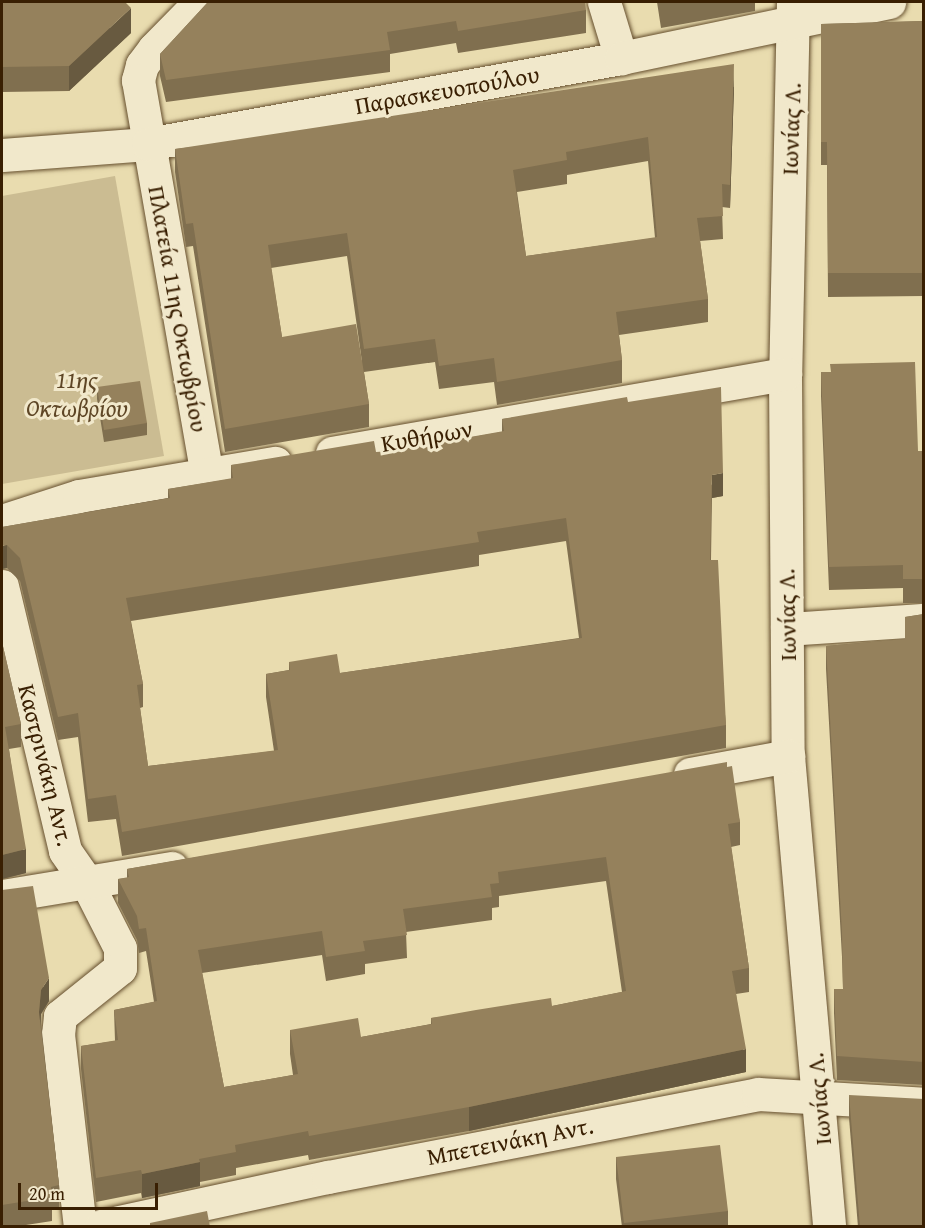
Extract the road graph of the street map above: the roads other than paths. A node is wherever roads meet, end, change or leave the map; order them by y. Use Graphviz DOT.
graph roads {
  1 [pos="200,2"];
  2 [pos="604,2"];
  3 [pos="889,2"];
  4 [pos="794,11"];
  5 [pos="621,58"];
  6 [pos="148,144"];
  7 [pos="2,155"];
  8 [pos="784,374"];
  9 [pos="207,474"];
  10 [pos="2,521"];
  11 [pos="2,586"];
  12 [pos="924,620"];
  13 [pos="787,629"];
  14 [pos="788,756"];
  15 [pos="660,780"];
  16 [pos="204,862"];
  17 [pos="87,883"];
  18 [pos="2,896"];
  19 [pos="820,1100"];
  20 [pos="924,1104"];
  21 [pos="80,1227"];
  22 [pos="101,1227"];
  23 [pos="829,1227"];
  1 -- 6 [label="street, Πλατεία 11ης Οκτωβρίου"];
  2 -- 5 [label="street"];
  3 -- 4 [label="street, Παρασκευοπούλου"];
  4 -- 5 [label="street, Παρασκευοπούλου"];
  4 -- 8 [label="street, Ιωνίας Λ."];
  5 -- 6 [label="street, Παρασκευοπούλου"];
  6 -- 7 [label="street, Παρασκευοπούλου"];
  6 -- 9 [label="street, Πλατεία 11ης Οκτωβρίου"];
  8 -- 9 [label="street, Κυθήρων"];
  8 -- 13 [label="street, Ιωνίας Λ."];
  9 -- 10 [label="street, Κυθήρων"];
  11 -- 17 [label="street, Καστρινάκη Αντ."];
  12 -- 13 [label="street"];
  13 -- 14 [label="street, Ιωνίας Λ."];
  14 -- 15 [label="street"];
  14 -- 19 [label="street, Ιωνίας Λ."];
  16 -- 17 [label="street"];
  17 -- 18 [label="street"];
  17 -- 21 [label="street, Καστρινάκη Αντ."];
  19 -- 20 [label="street, Μπετεινάκη Αντ."];
  19 -- 22 [label="street, Μπετεινάκη Αντ."];
  19 -- 23 [label="street, Ιωνίας Λ."];
}
